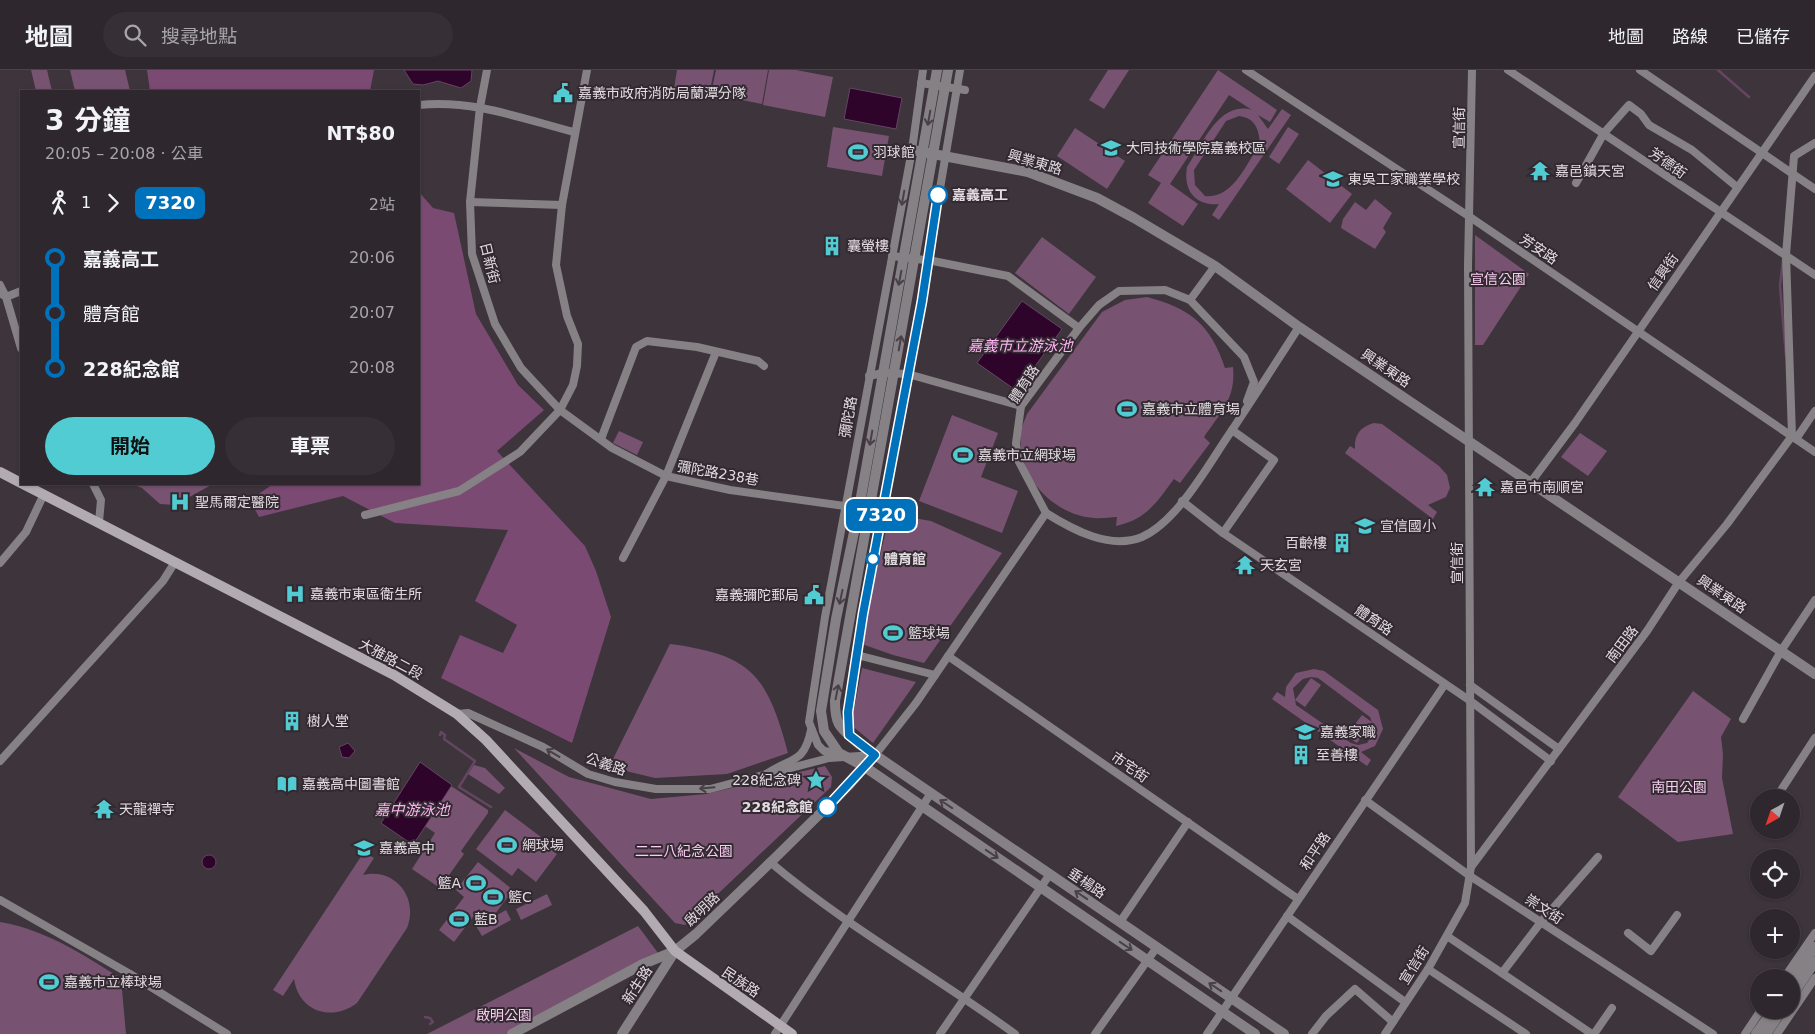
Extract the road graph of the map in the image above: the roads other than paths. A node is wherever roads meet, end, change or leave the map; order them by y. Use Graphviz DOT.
graph roads {
  1 [pos="487,70"];
  2 [pos="587,70"];
  3 [pos="923,70"];
  4 [pos="937,70"];
  5 [pos="948,70"];
  6 [pos="960,70"];
  7 [pos="1246,70"];
  8 [pos="1472,70"];
  9 [pos="1508,70"];
  10 [pos="1640,70"];
  11 [pos="1814,80"];
  12 [pos="921,83"];
  13 [pos="940,86"];
  14 [pos="961,90"];
  15 [pos="420,105"];
  16 [pos="480,107"];
  17 [pos="574,132"];
  18 [pos="1604,133"];
  19 [pos="1815,142"];
  20 [pos="917,151"];
  21 [pos="1761,151"];
  22 [pos="934,154"];
  23 [pos="946,156"];
  24 [pos="1793,173"];
  25 [pos="1576,183"];
  26 [pos="1737,187"];
  27 [pos="1815,189"];
  28 [pos="470,202"];
  29 [pos="562,205"];
  30 [pos="1720,214"];
  31 [pos="1470,217"];
  32 [pos="1786,255"];
  33 [pos="892,256"];
  34 [pos="904,257"];
  35 [pos="915,259"];
  36 [pos="931,261"];
  37 [pos="1214,266"];
  38 [pos="1815,275"];
  39 [pos="0,285"];
  40 [pos="20,291"];
  41 [pos="3,295"];
  42 [pos="1190,300"];
  43 [pos="883,303"];
  44 [pos="894,304"];
  45 [pos="906,306"];
  46 [pos="920,308"];
  47 [pos="1299,327"];
  48 [pos="1079,328"];
  49 [pos="1637,331"];
  50 [pos="20,345"];
  51 [pos="716,352"];
  52 [pos="764,366"];
  53 [pos="883,373"];
  54 [pos="895,373"];
  55 [pos="869,376"];
  56 [pos="911,376"];
  57 [pos="1021,406"];
  58 [pos="560,410"];
  59 [pos="1815,410"];
  60 [pos="1243,414"];
  61 [pos="1232,430"];
  62 [pos="1794,438"];
  63 [pos="601,439"];
  64 [pos="1469,440"];
  65 [pos="1815,452"];
  66 [pos="0,472"];
  67 [pos="666,476"];
  68 [pos="20,482"];
  69 [pos="1531,482"];
  70 [pos="26,485"];
  71 [pos="94,485"];
  72 [pos="44,494"];
  73 [pos="1182,501"];
  74 [pos="845,506"];
  75 [pos="859,508"];
  76 [pos="1046,513"];
  77 [pos="366,515"];
  78 [pos="100,522"];
  79 [pos="1223,533"];
  80 [pos="623,558"];
  81 [pos="174,562"];
  82 [pos="0,563"];
  83 [pos="1679,582"];
  84 [pos="1815,600"];
  85 [pos="1781,651"];
  86 [pos="857,655"];
  87 [pos="948,656"];
  88 [pos="1815,674"];
  89 [pos="935,675"];
  90 [pos="1445,684"];
  91 [pos="1470,685"];
  92 [pos="1469,700"];
  93 [pos="457,714"];
  94 [pos="1743,719"];
  95 [pos="811,728"];
  96 [pos="849,735"];
  97 [pos="1815,738"];
  98 [pos="1559,749"];
  99 [pos="842,755"];
  100 [pos="875,755"];
  101 [pos="0,761"];
  102 [pos="1551,761"];
  103 [pos="865,767"];
  104 [pos="759,778"];
  105 [pos="1782,789"];
  106 [pos="931,793"];
  107 [pos="1365,800"];
  108 [pos="922,806"];
  109 [pos="1188,822"];
  110 [pos="1598,857"];
  111 [pos="770,862"];
  112 [pos="1471,866"];
  113 [pos="1050,874"];
  114 [pos="1470,876"];
  115 [pos="1040,887"];
  116 [pos="1298,899"];
  117 [pos="0,900"];
  118 [pos="1677,915"];
  119 [pos="1287,916"];
  120 [pos="848,922"];
  121 [pos="1120,922"];
  122 [pos="1541,922"];
  123 [pos="1628,933"];
  124 [pos="1815,933"];
  125 [pos="1447,936"];
  126 [pos="1157,947"];
  127 [pos="1815,947"];
  128 [pos="675,952"];
  129 [pos="1146,960"];
  130 [pos="1815,962"];
  131 [pos="1428,969"];
  132 [pos="1790,969"];
  133 [pos="1800,969"];
  134 [pos="1502,973"];
  135 [pos="1815,978"];
  136 [pos="1800,984"];
  137 [pos="965,998"];
  138 [pos="1232,998"];
  139 [pos="1405,1002"];
  140 [pos="1612,1008"];
  141 [pos="1223,1012"];
  142 [pos="1755,1019"];
  143 [pos="1767,1019"];
  144 [pos="1776,1019"];
  145 [pos="1393,1022"];
  146 [pos="778,1030"];
  147 [pos="223,1033"];
  148 [pos="512,1034"];
  149 [pos="622,1034"];
  150 [pos="792,1034"];
  151 [pos="940,1034"];
  152 [pos="1014,1034"];
  153 [pos="1095,1034"];
  154 [pos="1207,1034"];
  155 [pos="1255,1034"];
  156 [pos="1284,1034"];
  157 [pos="1312,1034"];
  158 [pos="1385,1034"];
  159 [pos="1526,1034"];
  160 [pos="1593,1034"];
  161 [pos="1713,1034"];
  162 [pos="1744,1034"];
  163 [pos="1756,1034"];
  164 [pos="1766,1034"];
  165 [pos="1777,1034"];
  1 -- 16 [label="street, 日新街"];
  2 -- 17 [label="street"];
  3 -- 12 [label="street, 彌陀路"];
  4 -- 13 [label="street, 彌陀路"];
  5 -- 13 [label="street, 彌陀路"];
  6 -- 14 [label="street"];
  7 -- 31 [label="street, 芳安路"];
  8 -- 31 [label="street, 宣信街"];
  9 -- 18 [label="street, 芳德街"];
  10 -- 21 [label="street"];
  11 -- 21 [label="street, 信興街"];
  12 -- 13 [label="street"];
  12 -- 20 [label="street, 彌陀路"];
  13 -- 14 [label="street"];
  13 -- 20 [label="street, 彌陀路, one-way"];
  13 -- 22 [label="street, 彌陀路"];
  14 -- 23 [label="street"];
  15 -- 16 [label="street"];
  16 -- 17 [label="street"];
  16 -- 28 [label="street, 日新街"];
  17 -- 29 [label="street"];
  18 -- 25 [label="street"];
  18 -- 26 [label="street"];
  18 -- 30 [label="street, 芳德街"];
  19 -- 24 [label="street"];
  20 -- 22 [label="street, 興業東路"];
  20 -- 33 [label="street, 彌陀路, one-way"];
  20 -- 34 [label="street, 彌陀路"];
  21 -- 24 [label="street"];
  21 -- 26 [label="street, 信興街"];
  22 -- 23 [label="street, 興業東路"];
  22 -- 35 [label="street, 彌陀路"];
  23 -- 36 [label="street"];
  23 -- 37 [label="street, 興業東路"];
  24 -- 27 [label="street"];
  24 -- 32 [label="street"];
  26 -- 30 [label="street, 信興街"];
  28 -- 29 [label="street"];
  28 -- 58 [label="street, 日新街"];
  29 -- 58 [label="street"];
  30 -- 32 [label="street, 芳德街"];
  30 -- 49 [label="street, 信興街"];
  31 -- 49 [label="street, 芳安路"];
  31 -- 64 [label="street, 宣信街"];
  32 -- 38 [label="street, 芳德街"];
  32 -- 62 [label="street"];
  33 -- 34 [label="street"];
  33 -- 43 [label="street, 彌陀路"];
  34 -- 35 [label="street"];
  34 -- 44 [label="street, 彌陀路, one-way"];
  35 -- 36 [label="street"];
  35 -- 45 [label="street, 彌陀路"];
  36 -- 46 [label="street"];
  36 -- 48 [label="street"];
  37 -- 42 [label="street"];
  37 -- 47 [label="street, 興業東路"];
  39 -- 41 [label="street"];
  40 -- 41 [label="street"];
  41 -- 50 [label="street"];
  42 -- 48 [label="street, 體育路"];
  42 -- 60 [label="street, 體育路"];
  43 -- 44 [label="street"];
  43 -- 55 [label="street, 彌陀路"];
  44 -- 45 [label="street"];
  44 -- 53 [label="street, 彌陀路"];
  45 -- 46 [label="street"];
  54 -- 45 [label="street, 彌陀路, one-way"];
  46 -- 56 [label="street"];
  47 -- 60 [label="street, 體育路"];
  47 -- 64 [label="street, 興業東路"];
  48 -- 57 [label="street, 體育路"];
  49 -- 62 [label="street, 芳安路"];
  49 -- 69 [label="street, 信興街"];
  51 -- 52 [label="street"];
  51 -- 63 [label="street"];
  51 -- 67 [label="street"];
  53 -- 54 [label="street"];
  53 -- 55 [label="street"];
  53 -- 75 [label="street, 彌陀路, one-way"];
  54 -- 56 [label="street"];
  96 -- 54 [label="street, 彌陀路, one-way"];
  55 -- 74 [label="street, 彌陀路"];
  56 -- 57 [label="street"];
  56 -- 86 [label="street"];
  57 -- 76 [label="street, 體育路"];
  58 -- 63 [label="street, 彌陀路238巷"];
  58 -- 77 [label="street"];
  59 -- 62 [label="street, 南田路"];
  60 -- 61 [label="street, 體育路"];
  61 -- 73 [label="street, 體育路"];
  61 -- 79 [label="street"];
  62 -- 65 [label="street, 芳安路"];
  62 -- 83 [label="street, 南田路"];
  63 -- 67 [label="street, 彌陀路238巷"];
  64 -- 69 [label="street, 興業東路"];
  64 -- 91 [label="street, 宣信街"];
  66 -- 68 [label="main road, 大雅路二段"];
  67 -- 74 [label="street, 彌陀路238巷"];
  67 -- 80 [label="street"];
  69 -- 83 [label="street, 興業東路"];
  70 -- 72 [label="main road, 大雅路二段"];
  71 -- 78 [label="street"];
  72 -- 78 [label="main road, 大雅路二段"];
  72 -- 82 [label="street"];
  73 -- 76 [label="street, 體育路"];
  73 -- 79 [label="street, 體育路"];
  74 -- 75 [label="street, 彌陀路238巷"];
  74 -- 95 [label="street, 彌陀路"];
  75 -- 99 [label="street, 彌陀路, one-way"];
  76 -- 87 [label="street"];
  78 -- 81 [label="main road, 大雅路二段"];
  79 -- 90 [label="street, 體育路"];
  81 -- 93 [label="main road, 大雅路二段"];
  81 -- 101 [label="street"];
  83 -- 85 [label="street, 興業東路"];
  83 -- 98 [label="street, 南田路"];
  84 -- 85 [label="street"];
  85 -- 88 [label="street, 興業東路"];
  85 -- 94 [label="street"];
  86 -- 89 [label="street"];
  86 -- 96 [label="street"];
  87 -- 89 [label="street"];
  87 -- 109 [label="street, 市宅街"];
  89 -- 100 [label="street"];
  90 -- 92 [label="street, 體育路"];
  90 -- 107 [label="street, 和平路"];
  91 -- 92 [label="street, 宣信街"];
  91 -- 98 [label="street"];
  92 -- 102 [label="street, 體育路"];
  92 -- 112 [label="street, 宣信街"];
  104 -- 93 [label="street, 公義路, one-way"];
  93 -- 128 [label="main road, 大雅路二段"];
  95 -- 99 [label="street, 彌陀路"];
  95 -- 104 [label="street, 公義路"];
  96 -- 100 [label="street, 彌陀路"];
  97 -- 105 [label="street"];
  98 -- 102 [label="street, 南田路"];
  99 -- 100 [label="street, 公義路"];
  99 -- 103 [label="street, 彌陀路"];
  99 -- 104 [label="street, 公義路"];
  100 -- 103 [label="street, 啟明路"];
  100 -- 106 [label="street, 垂楊路"];
  102 -- 112 [label="street, 南田路"];
  103 -- 108 [label="street"];
  103 -- 111 [label="street, 啟明路"];
  106 -- 108 [label="street"];
  113 -- 106 [label="street, 垂楊路, one-way"];
  107 -- 114 [label="street, 崇文街"];
  107 -- 116 [label="street, 和平路"];
  108 -- 115 [label="street, one-way"];
  108 -- 120 [label="street"];
  109 -- 116 [label="street, 市宅街"];
  109 -- 121 [label="street"];
  110 -- 122 [label="street"];
  111 -- 120 [label="street"];
  111 -- 128 [label="street, 啟明路"];
  112 -- 114 [label="street, 宣信街"];
  113 -- 115 [label="street"];
  121 -- 113 [label="street, 垂楊路, one-way"];
  114 -- 122 [label="street, 崇文街"];
  114 -- 125 [label="street, 宣信街"];
  115 -- 129 [label="street, one-way"];
  115 -- 137 [label="street"];
  116 -- 119 [label="street, 和平路"];
  117 -- 147 [label="street"];
  118 -- 123 [label="street"];
  119 -- 138 [label="street, 和平路"];
  119 -- 139 [label="street"];
  120 -- 137 [label="street"];
  120 -- 146 [label="street"];
  121 -- 126 [label="street, 垂楊路"];
  122 -- 134 [label="street"];
  122 -- 161 [label="street, 崇文街"];
  124 -- 132 [label="street"];
  125 -- 131 [label="street, 宣信街"];
  125 -- 134 [label="street"];
  126 -- 129 [label="street"];
  138 -- 126 [label="street, 垂楊路, one-way"];
  127 -- 133 [label="street"];
  128 -- 146 [label="main road, 民族路"];
  128 -- 148 [label="street, 啟明路"];
  128 -- 149 [label="street, 新生路"];
  129 -- 141 [label="street"];
  129 -- 153 [label="street"];
  130 -- 136 [label="street"];
  131 -- 139 [label="street, 宣信街"];
  131 -- 159 [label="street"];
  134 -- 160 [label="street"];
  135 -- 165 [label="street"];
  137 -- 151 [label="street"];
  137 -- 152 [label="street"];
  138 -- 141 [label="street, 和平路"];
  138 -- 156 [label="street, 垂楊路"];
  139 -- 145 [label="street, 宣信街"];
  140 -- 160 [label="street"];
  141 -- 154 [label="street, 和平路"];
  141 -- 155 [label="street"];
  142 -- 162 [label="street"];
  143 -- 163 [label="street"];
  144 -- 164 [label="street"];
  145 -- 157 [label="street"];
  145 -- 158 [label="street, 宣信街"];
  146 -- 150 [label="main road, 民族路"];
}
